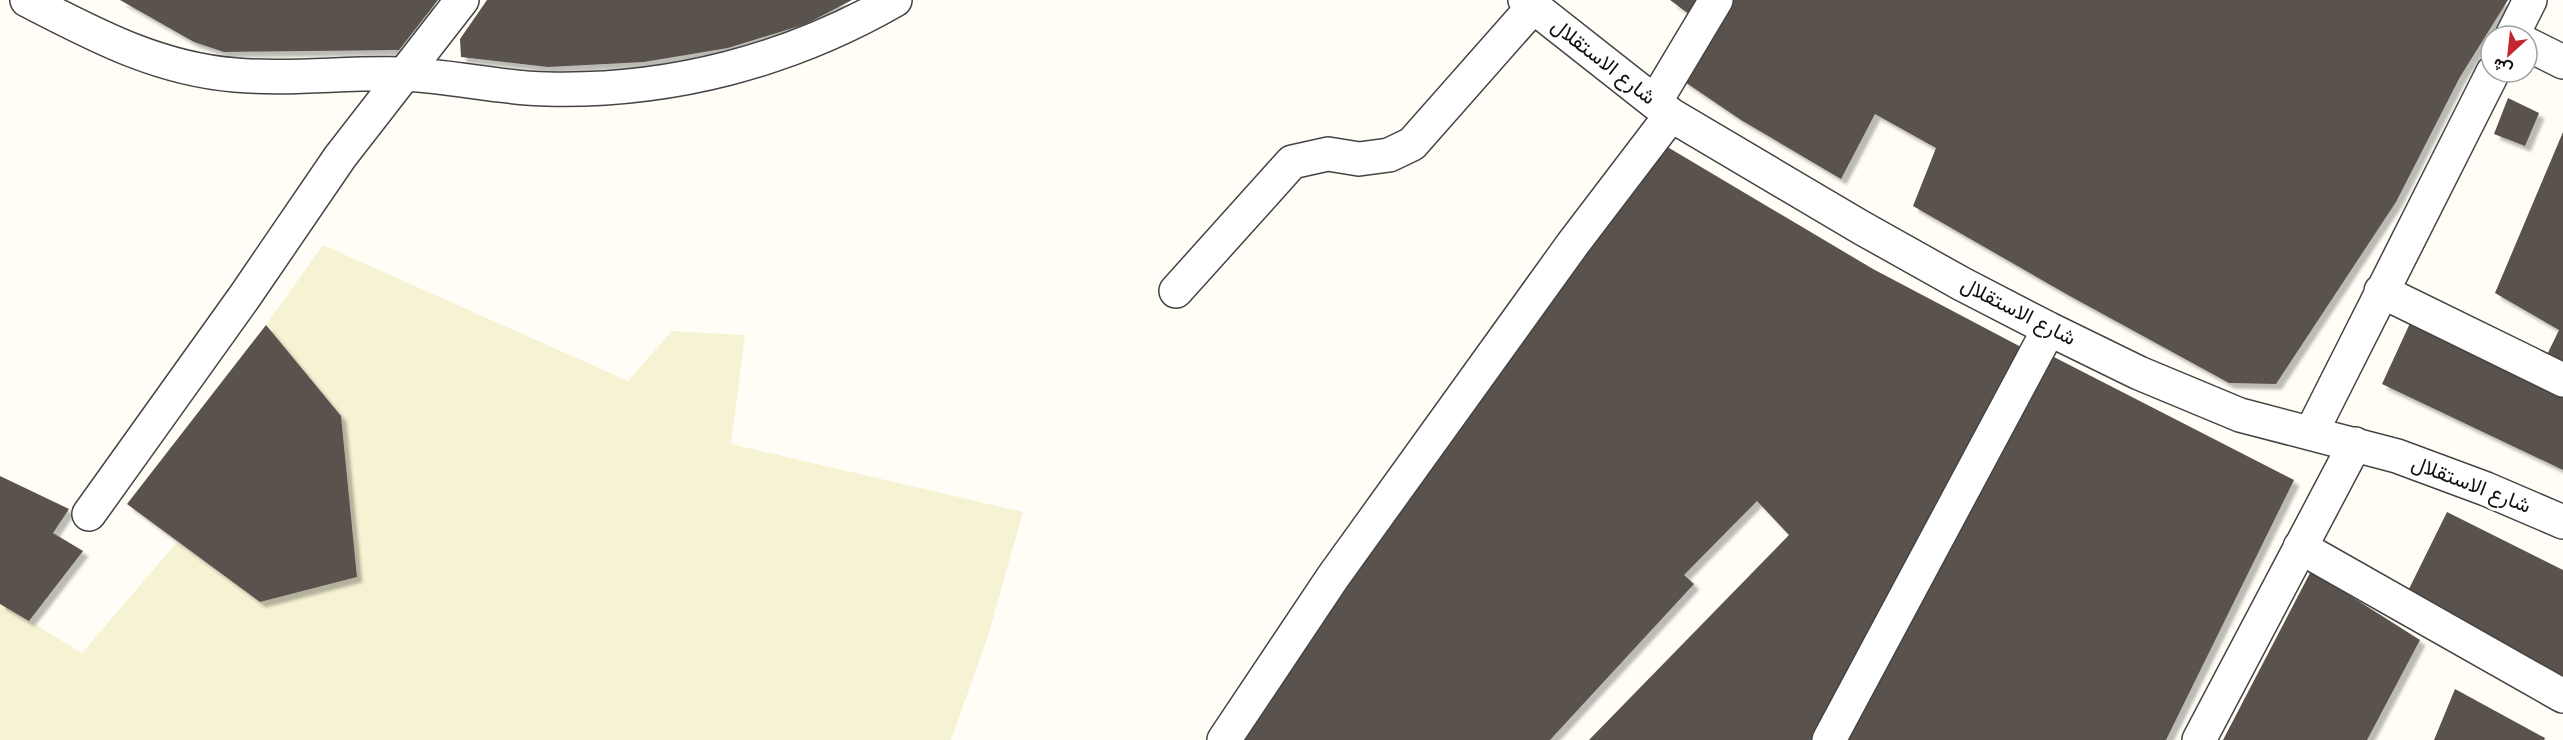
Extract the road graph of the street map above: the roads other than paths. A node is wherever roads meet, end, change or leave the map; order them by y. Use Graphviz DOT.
graph roads {
  1 [pos="27,0"];
  2 [pos="462,0"];
  3 [pos="895,0"];
  4 [pos="1716,0"];
  5 [pos="2530,0"];
  6 [pos="1529,3"];
  7 [pos="2518,24"];
  8 [pos="2539,50"];
  9 [pos="2563,62"];
  10 [pos="403,74"];
  11 [pos="2487,84"];
  12 [pos="1663,108"];
  13 [pos="1176,291"];
  14 [pos="2381,291"];
  15 [pos="2049,329"];
  16 [pos="2563,380"];
  17 [pos="2311,433"];
  18 [pos="2355,444"];
  19 [pos="90,514"];
  20 [pos="2563,522"];
  21 [pos="2300,547"];
  22 [pos="2563,696"];
  23 [pos="1224,740"];
  24 [pos="1829,740"];
  25 [pos="2199,740"];
  1 -- 10 [label="street"];
  2 -- 10 [label="street"];
  3 -- 10 [label="street"];
  4 -- 12 [label="street"];
  5 -- 7 [label="street"];
  6 -- 12 [label="street, شارع الاستقلال"];
  6 -- 13 [label="street"];
  8 -- 9 [label="street"];
  10 -- 19 [label="street"];
  11 -- 14 [label="street"];
  12 -- 15 [label="street, شارع الاستقلال"];
  12 -- 23 [label="street"];
  14 -- 16 [label="street"];
  14 -- 17 [label="street"];
  15 -- 17 [label="street, شارع الاستقلال"];
  15 -- 24 [label="street"];
  17 -- 18 [label="street, شارع الاستقلال"];
  18 -- 20 [label="street, شارع الاستقلال"];
  18 -- 21 [label="street"];
  21 -- 22 [label="street"];
  21 -- 25 [label="street"];
}
